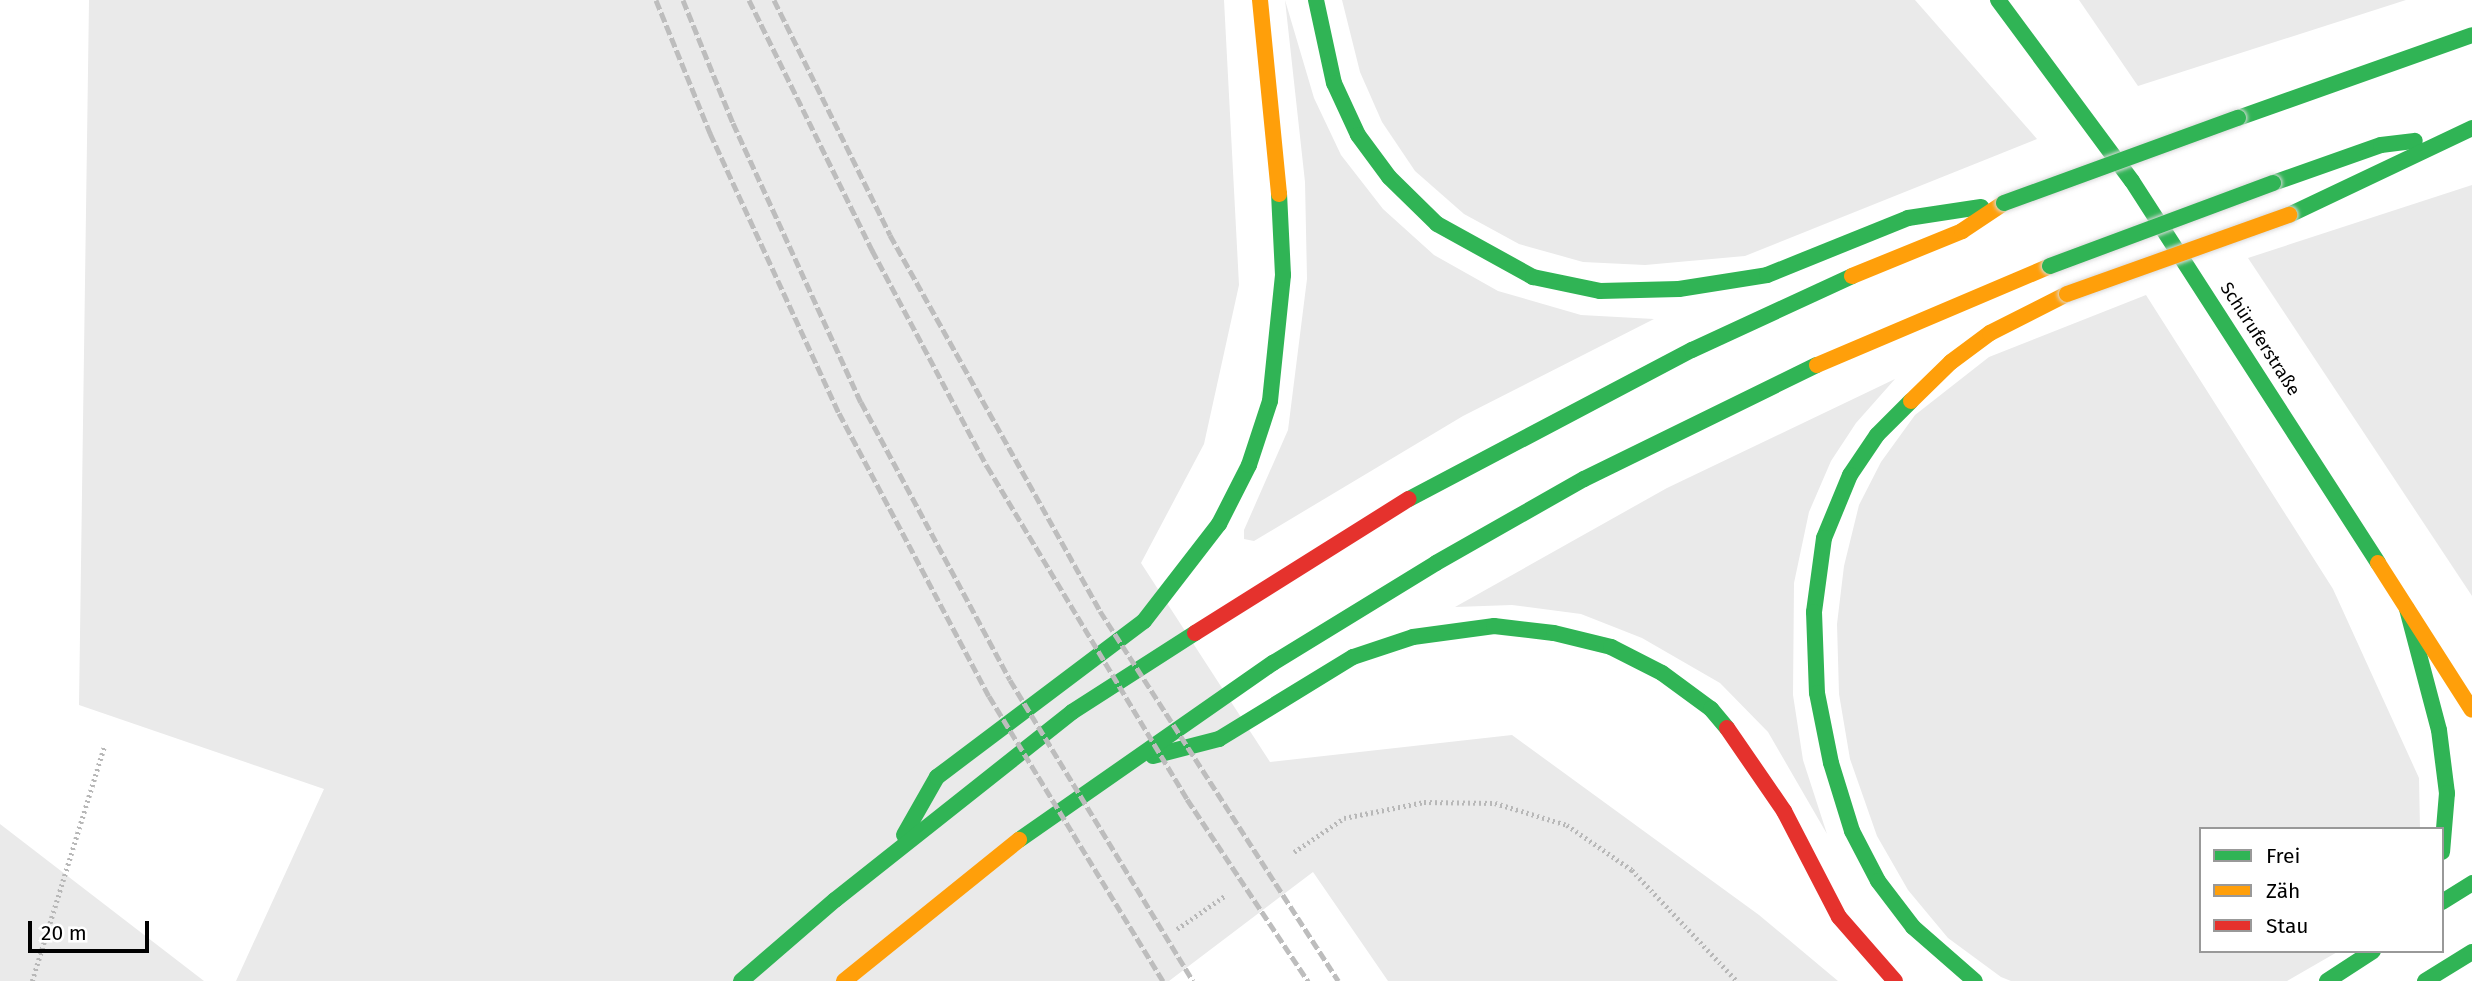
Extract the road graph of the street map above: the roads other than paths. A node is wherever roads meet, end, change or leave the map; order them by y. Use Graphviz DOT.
graph roads {
  1 [pos="1260,0"];
  2 [pos="1316,0"];
  3 [pos="1998,0"];
  4 [pos="2472,35"];
  5 [pos="2472,128"];
  6 [pos="2448,136"];
  7 [pos="2004,204"];
  8 [pos="2407,609"];
  9 [pos="2472,710"];
  10 [pos="1127,762"];
  11 [pos="2444,828"];
  12 [pos="895,852"];
  13 [pos="2472,883"];
  14 [pos="2444,901"];
  15 [pos="2472,951"];
  16 [pos="2370,953"];
  17 [pos="741,981"];
  18 [pos="844,981"];
  19 [pos="1895,981"];
  20 [pos="1975,981"];
  21 [pos="2327,981"];
  22 [pos="2426,981"];
  1 -- 12 [label="main road"];
  2 -- 7 [label="main road"];
  3 -- 8 [label="main road, Schüruferstraße"];
  4 -- 7 [label="main road, bridge"];
  5 -- 6 [label="main road"];
  6 -- 10 [label="main road, bridge"];
  6 -- 20 [label="main road, bridge"];
  7 -- 12 [label="main road"];
  8 -- 9 [label="main road, Schüruferstraße"];
  8 -- 11 [label="main road"];
  10 -- 18 [label="main road"];
  10 -- 19 [label="main road"];
  12 -- 17 [label="main road"];
  13 -- 14 [label="main road"];
  15 -- 22 [label="main road"];
  16 -- 21 [label="main road"];
}
